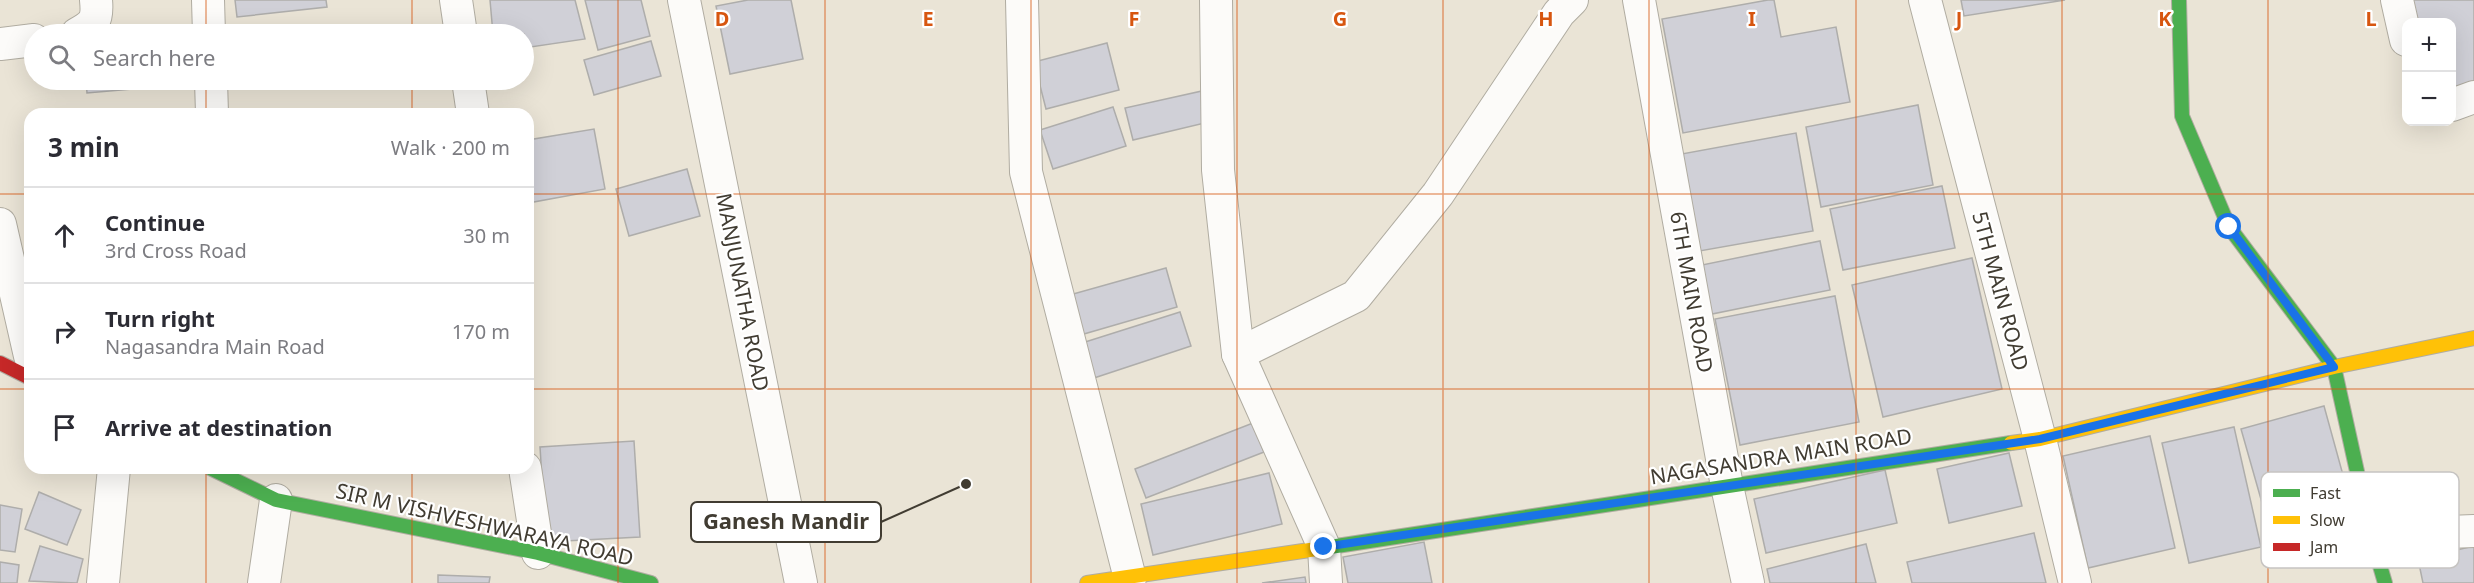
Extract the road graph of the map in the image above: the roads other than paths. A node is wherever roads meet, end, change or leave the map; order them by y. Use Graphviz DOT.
graph roads {
  1 [pos="96,0"];
  2 [pos="208,0"];
  3 [pos="456,0"];
  4 [pos="684,0"];
  5 [pos="1022,0"];
  6 [pos="1216,0"];
  7 [pos="1572,0"];
  8 [pos="1639,0"];
  9 [pos="1925,0"];
  10 [pos="2179,0"];
  11 [pos="2397,0"];
  12 [pos="2402,22"];
  13 [pos="92,24"];
  14 [pos="209,24"];
  15 [pos="460,24"];
  16 [pos="24,41"];
  17 [pos="0,44"];
  18 [pos="211,90"];
  19 [pos="469,90"];
  20 [pos="2474,97"];
  21 [pos="2456,103"];
  22 [pos="212,108"];
  23 [pos="472,108"];
  24 [pos="0,224"];
  25 [pos="24,330"];
  26 [pos="2474,338"];
  27 [pos="1238,354"];
  28 [pos="0,363"];
  29 [pos="2334,367"];
  30 [pos="24,375"];
  31 [pos="2040,439"];
  32 [pos="2357,472"];
  33 [pos="113,474"];
  34 [pos="222,474"];
  35 [pos="526,474"];
  36 [pos="1727,486"];
  37 [pos="276,500"];
  38 [pos="2474,531"];
  39 [pos="2459,532"];
  40 [pos="1324,547"];
  41 [pos="538,553"];
  42 [pos="2381,568"];
  43 [pos="1130,578"];
  44 [pos="103,583"];
  45 [pos="264,583"];
  46 [pos="651,583"];
  47 [pos="801,583"];
  48 [pos="1088,583"];
  49 [pos="1326,583"];
  50 [pos="1748,583"];
  51 [pos="2075,583"];
  52 [pos="2385,583"];
  1 -- 13 [label="street"];
  2 -- 14 [label="street"];
  3 -- 15 [label="street"];
  4 -- 47 [label="street, MANJUNATHA ROAD"];
  5 -- 43 [label="street"];
  6 -- 27 [label="street"];
  7 -- 27 [label="street"];
  8 -- 36 [label="street, 6TH MAIN ROAD"];
  9 -- 31 [label="street, 5TH MAIN ROAD"];
  10 -- 29 [label="street"];
  11 -- 12 [label="street"];
  16 -- 17 [label="street"];
  18 -- 22 [label="street"];
  19 -- 23 [label="street"];
  20 -- 21 [label="street"];
  24 -- 25 [label="street"];
  26 -- 29 [label="street, NAGASANDRA MAIN ROAD"];
  27 -- 40 [label="street"];
  28 -- 30 [label="street"];
  29 -- 31 [label="street, NAGASANDRA MAIN ROAD"];
  29 -- 32 [label="street"];
  31 -- 36 [label="street, NAGASANDRA MAIN ROAD"];
  31 -- 51 [label="street, 5TH MAIN ROAD"];
  33 -- 44 [label="street"];
  34 -- 37 [label="street, SIR M VISHVESHWARAYA ROAD"];
  35 -- 41 [label="street"];
  36 -- 40 [label="street, NAGASANDRA MAIN ROAD"];
  36 -- 50 [label="street, 6TH MAIN ROAD"];
  37 -- 41 [label="street, SIR M VISHVESHWARAYA ROAD"];
  37 -- 45 [label="street"];
  38 -- 39 [label="street"];
  40 -- 43 [label="street, NAGASANDRA MAIN ROAD"];
  40 -- 49 [label="street"];
  41 -- 46 [label="street, SIR M VISHVESHWARAYA ROAD"];
  42 -- 52 [label="street"];
  43 -- 48 [label="street, NAGASANDRA MAIN ROAD"];
}
